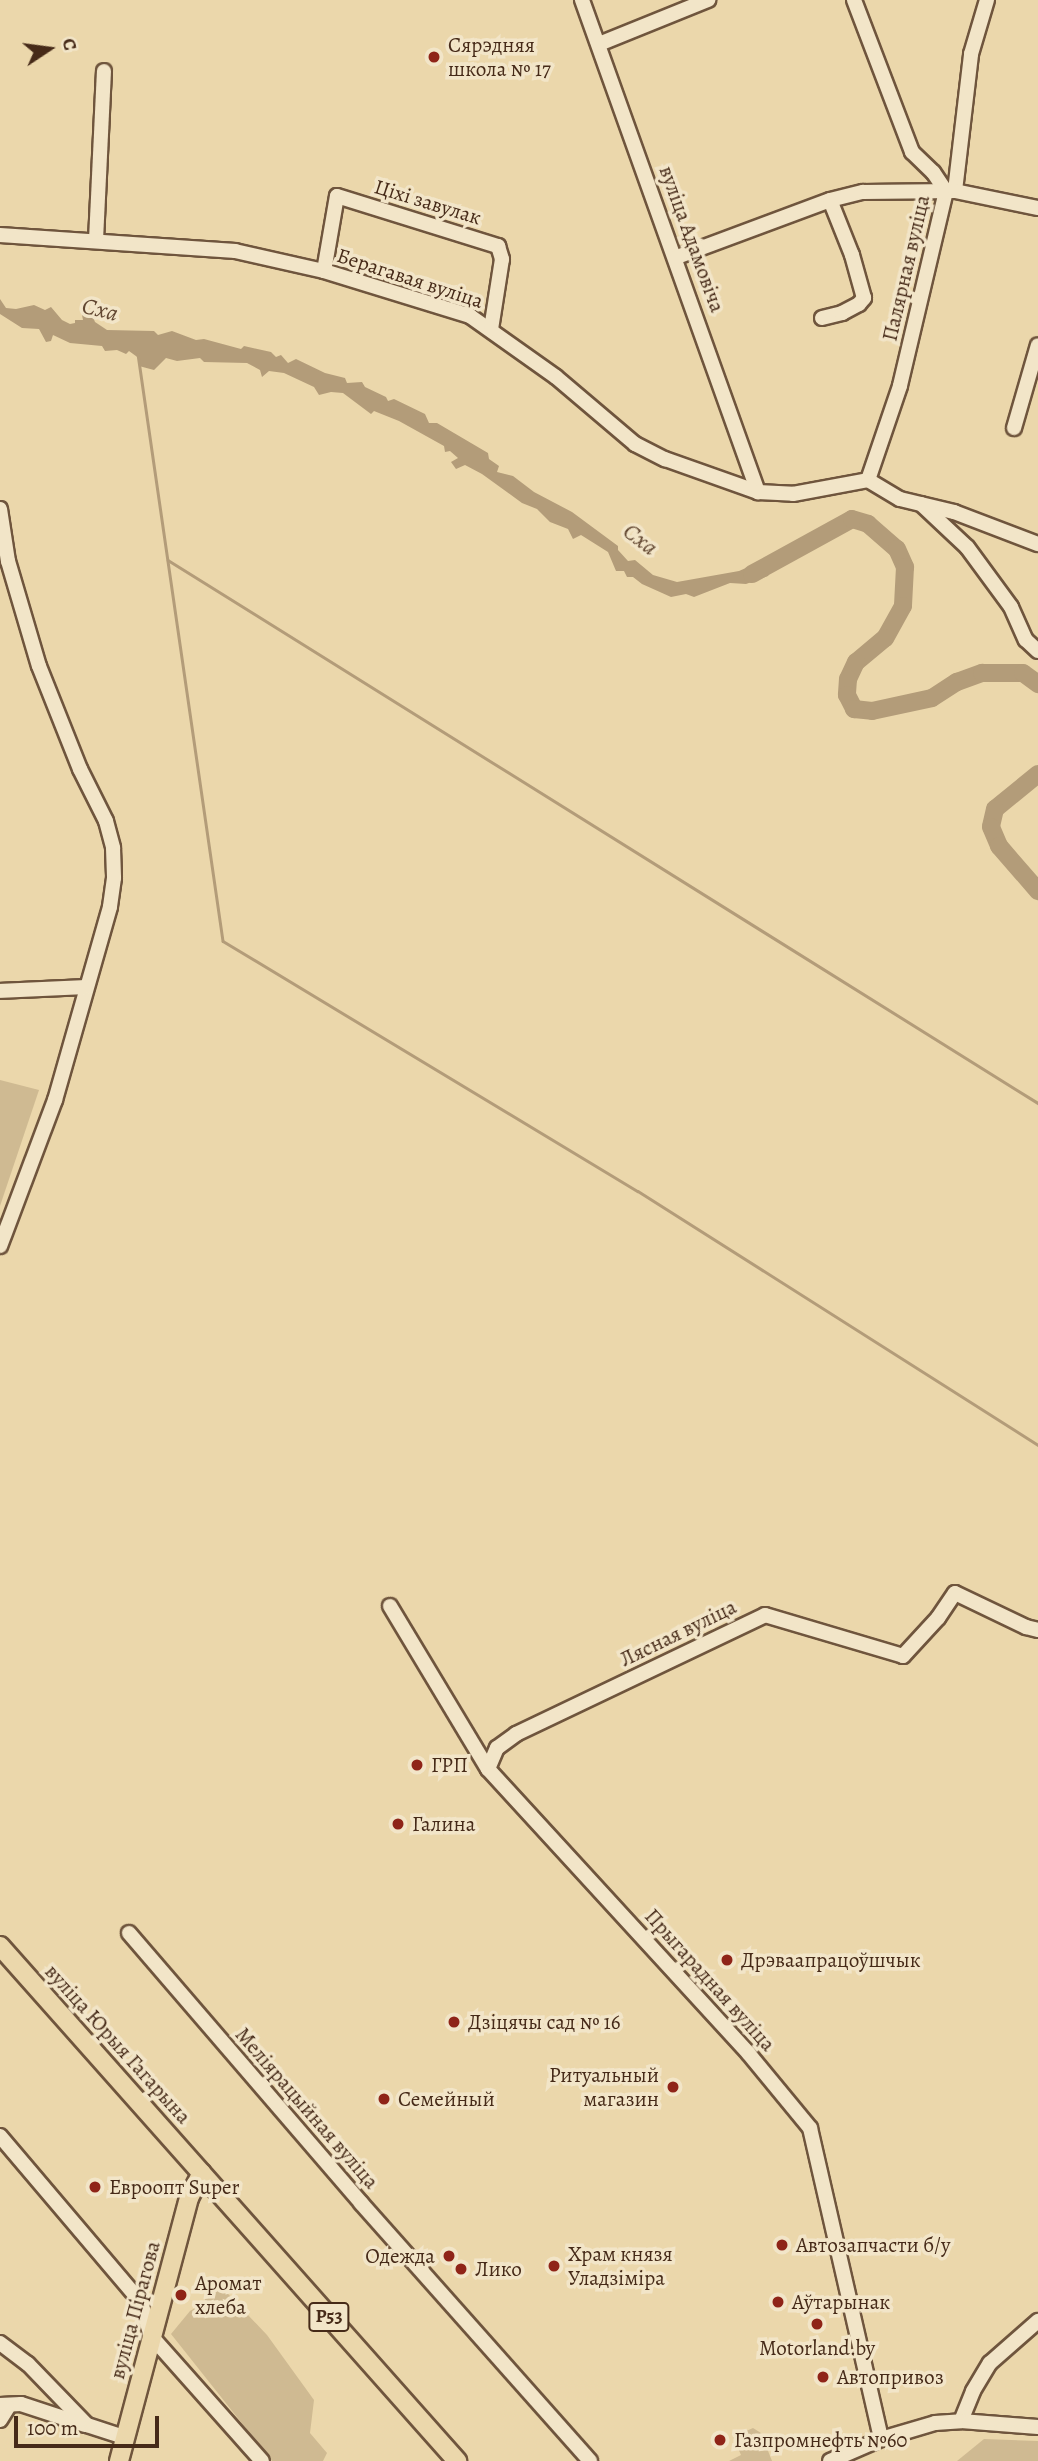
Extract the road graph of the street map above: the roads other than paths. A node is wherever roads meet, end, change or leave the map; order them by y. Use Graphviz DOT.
graph roads {
  1 [pos="582,0"];
  2 [pos="708,0"];
  3 [pos="854,0"];
  4 [pos="988,0"];
  5 [pos="600,44"];
  6 [pos="104,71"];
  7 [pos="951,191"];
  8 [pos="830,200"];
  9 [pos="1038,208"];
  10 [pos="0,235"];
  11 [pos="96,240"];
  12 [pos="677,257"];
  13 [pos="324,271"];
  14 [pos="822,318"];
  15 [pos="491,329"];
  16 [pos="1038,345"];
  17 [pos="1014,428"];
  18 [pos="868,480"];
  19 [pos="758,492"];
  20 [pos="922,504"];
  21 [pos="0,509"];
  22 [pos="1038,544"];
  23 [pos="1038,651"];
  24 [pos="85,987"];
  25 [pos="0,991"];
  26 [pos="0,1246"];
  27 [pos="390,1606"];
  28 [pos="1038,1630"];
  29 [pos="488,1769"];
  30 [pos="129,1933"];
  31 [pos="0,1946"];
  32 [pos="0,2136"];
  33 [pos="202,2173"];
  34 [pos="1038,2321"];
  35 [pos="151,2336"];
  36 [pos="0,2343"];
  37 [pos="3,2411"];
  38 [pos="961,2421"];
  39 [pos="87,2425"];
  40 [pos="1038,2427"];
  41 [pos="125,2437"];
  42 [pos="881,2439"];
  43 [pos="119,2461"];
  44 [pos="262,2461"];
  45 [pos="457,2461"];
  46 [pos="590,2461"];
  47 [pos="830,2461"];
  1 -- 5 [label="street, вуліца Адамовіча"];
  2 -- 5 [label="street"];
  3 -- 7 [label="street, Палярная вуліца"];
  4 -- 7 [label="street"];
  5 -- 12 [label="street, вуліца Адамовіча"];
  6 -- 11 [label="street"];
  7 -- 8 [label="street"];
  7 -- 9 [label="street"];
  7 -- 18 [label="street, Палярная вуліца"];
  8 -- 12 [label="street"];
  8 -- 14 [label="street"];
  10 -- 11 [label="street, Берагавая вуліца"];
  11 -- 13 [label="street, Берагавая вуліца"];
  12 -- 19 [label="street, вуліца Адамовіча"];
  13 -- 15 [label="street, Берагавая вуліца"];
  13 -- 15 [label="street, Ціхі завулак"];
  15 -- 19 [label="street, Берагавая вуліца"];
  16 -- 17 [label="street"];
  18 -- 19 [label="street, Берагавая вуліца"];
  18 -- 20 [label="street"];
  20 -- 22 [label="street"];
  20 -- 23 [label="street"];
  21 -- 24 [label="street"];
  24 -- 25 [label="street"];
  24 -- 26 [label="street"];
  27 -- 29 [label="street, Прыгарадная вуліца"];
  28 -- 29 [label="street, Лясная вуліца"];
  29 -- 42 [label="street, Прыгарадная вуліца"];
  30 -- 46 [label="street, Меліярацыйная вуліца"];
  31 -- 33 [label="main road, вуліца Юрыя Гагарына / Р53"];
  32 -- 35 [label="street"];
  33 -- 35 [label="main road, вуліца Пірагова"];
  33 -- 45 [label="main road, Р53"];
  34 -- 38 [label="street"];
  35 -- 41 [label="main road, вуліца Пірагова"];
  35 -- 44 [label="street"];
  36 -- 39 [label="street"];
  37 -- 39 [label="street"];
  38 -- 40 [label="street"];
  38 -- 42 [label="street"];
  39 -- 41 [label="street"];
  41 -- 43 [label="main road, вуліца Пірагова"];
  42 -- 47 [label="street"];
}
